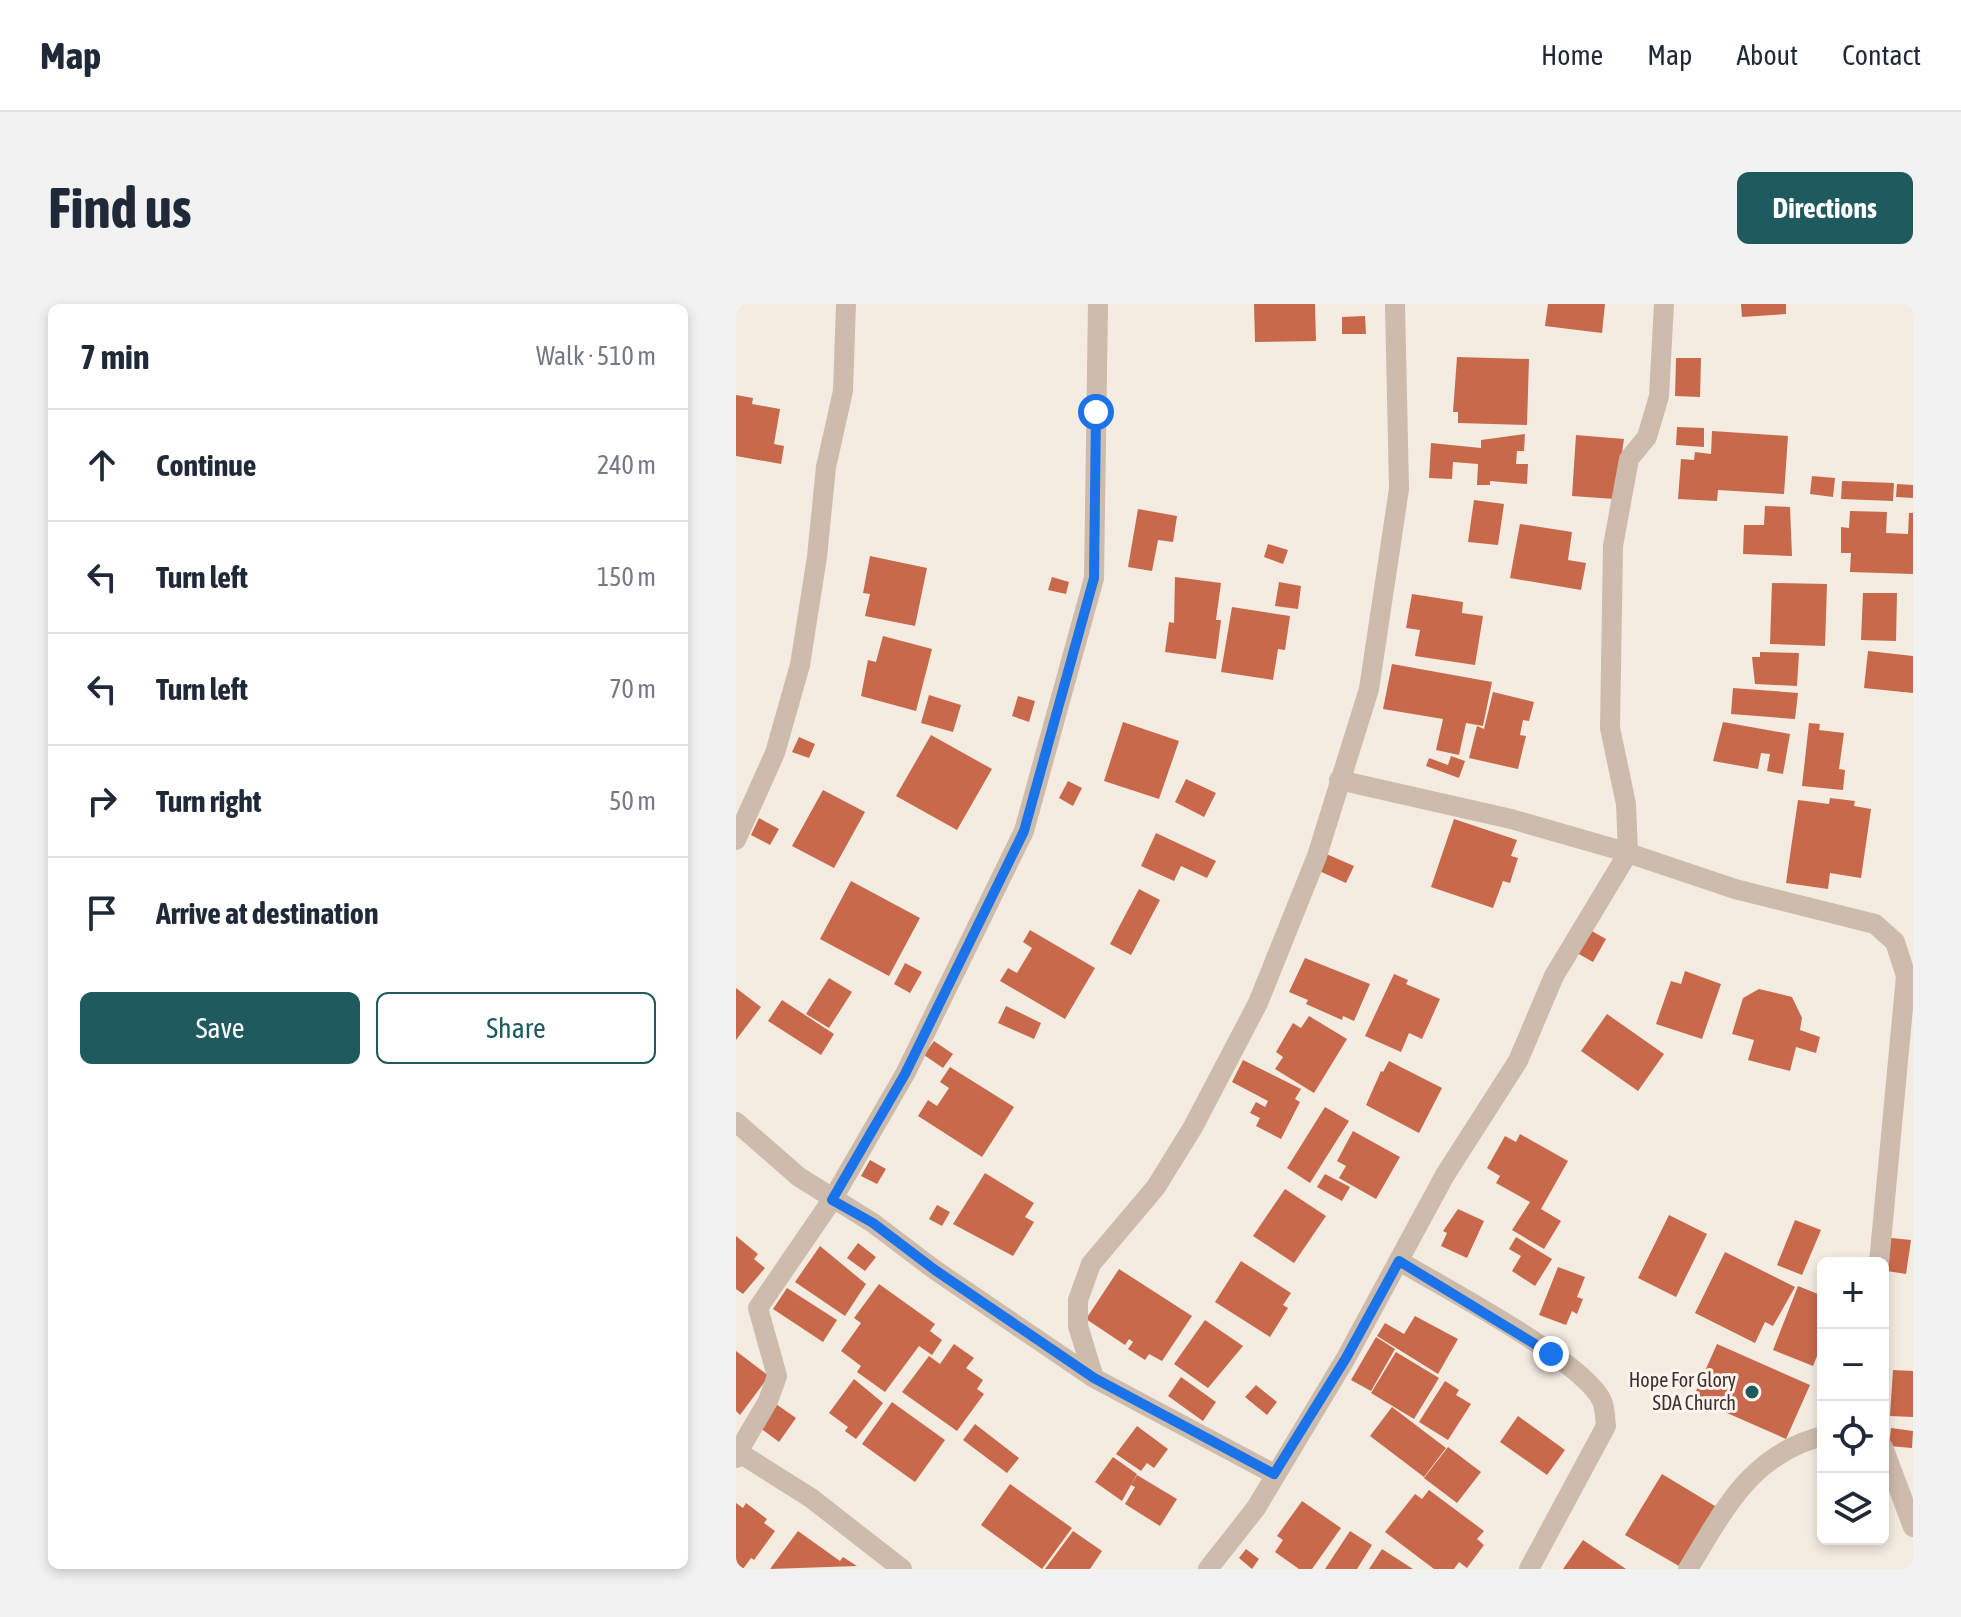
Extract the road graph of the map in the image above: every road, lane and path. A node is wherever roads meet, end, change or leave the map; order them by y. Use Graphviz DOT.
graph roads {
  1 [pos="846,304"];
  2 [pos="1098,304"];
  3 [pos="1395,304"];
  4 [pos="1664,304"];
  5 [pos="1339,780"];
  6 [pos="736,840"];
  7 [pos="1628,853"];
  8 [pos="736,1122"];
  9 [pos="832,1200"];
  10 [pos="1880,1257"];
  11 [pos="1399,1261"];
  12 [pos="1094,1378"];
  13 [pos="1817,1438"];
  14 [pos="737,1455"];
  15 [pos="1889,1463"];
  16 [pos="1274,1474"];
  17 [pos="1913,1527"];
  18 [pos="902,1569"];
  19 [pos="1208,1569"];
  20 [pos="1529,1569"];
  21 [pos="1688,1569"];
  1 -- 6 [label="street"];
  2 -- 9 [label="street"];
  3 -- 5 [label="street"];
  4 -- 7 [label="street"];
  5 -- 7 [label="street"];
  5 -- 12 [label="street"];
  7 -- 10 [label="street"];
  7 -- 11 [label="street"];
  8 -- 9 [label="street"];
  9 -- 12 [label="street"];
  9 -- 14 [label="street"];
  11 -- 16 [label="street"];
  11 -- 20 [label="street"];
  12 -- 16 [label="street"];
  13 -- 21 [label="street"];
  14 -- 18 [label="street"];
  15 -- 17 [label="street"];
  16 -- 19 [label="street"];
}
